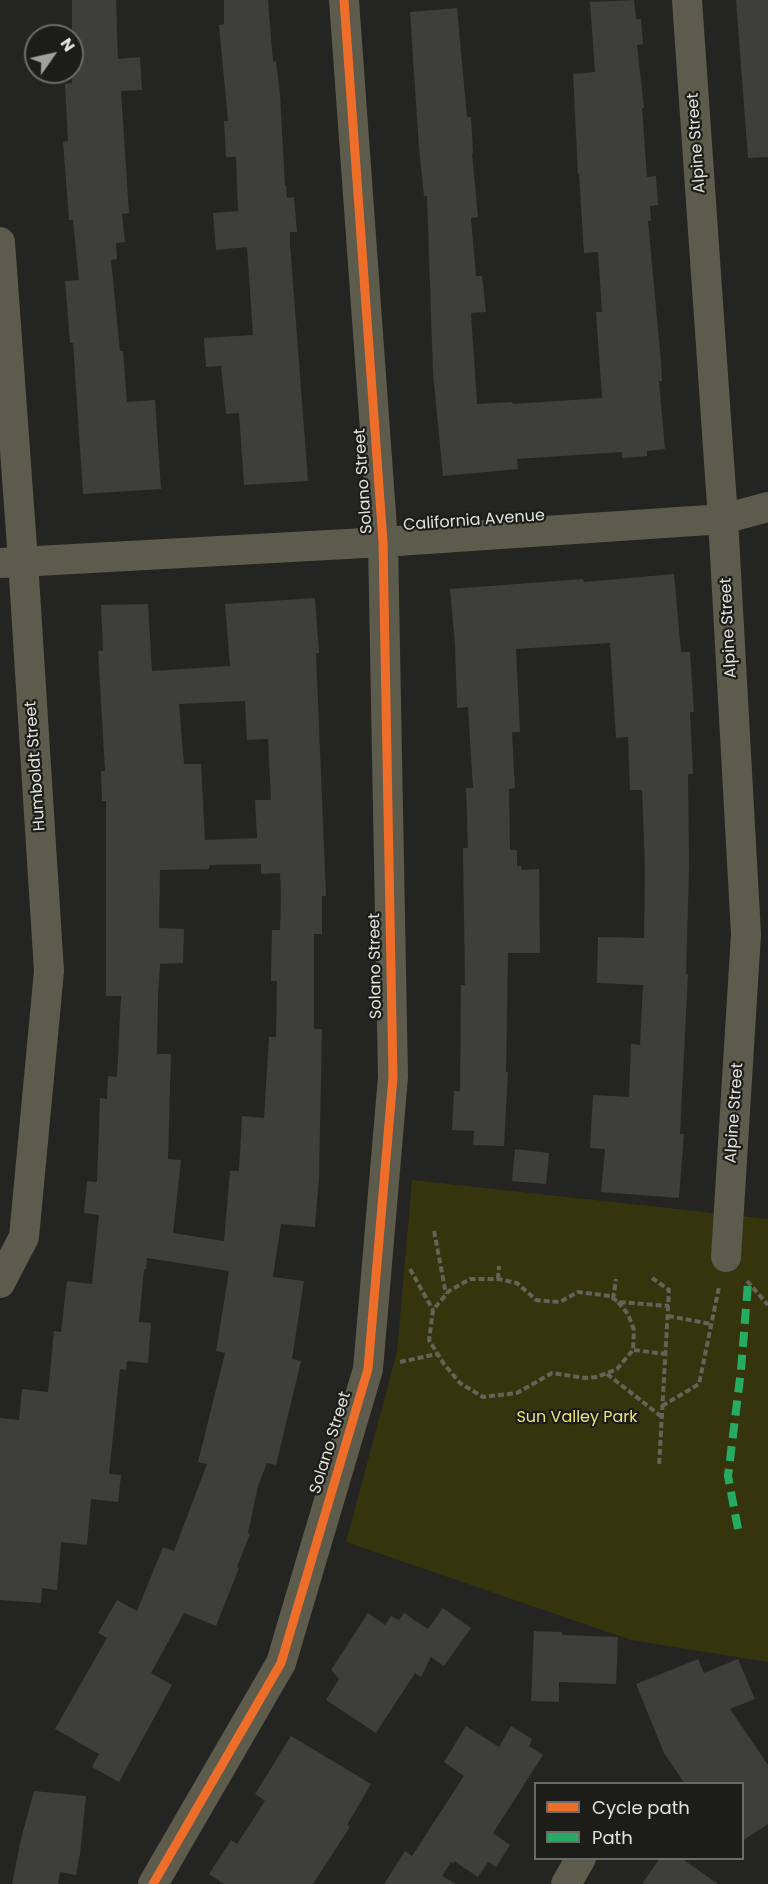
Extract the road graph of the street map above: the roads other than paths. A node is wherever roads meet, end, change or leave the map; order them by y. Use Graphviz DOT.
graph roads {
  1 [pos="344,0"];
  2 [pos="687,0"];
  3 [pos="0,242"];
  4 [pos="768,507"];
  5 [pos="723,519"];
  6 [pos="383,542"];
  7 [pos="12,562"];
  8 [pos="726,1257"];
  9 [pos="0,1283"];
  10 [pos="580,1860"];
  11 [pos="153,1884"];
  12 [pos="566,1884"];
  1 -- 6 [label="street, Solano Street"];
  2 -- 5 [label="street, Alpine Street"];
  3 -- 7 [label="street, Humboldt Street"];
  4 -- 5 [label="street, California Avenue"];
  5 -- 6 [label="street, California Avenue"];
  5 -- 8 [label="street, Alpine Street"];
  6 -- 7 [label="street, California Avenue"];
  6 -- 11 [label="street, Solano Street"];
  7 -- 9 [label="street, Humboldt Street"];
  10 -- 12 [label="street"];
}
